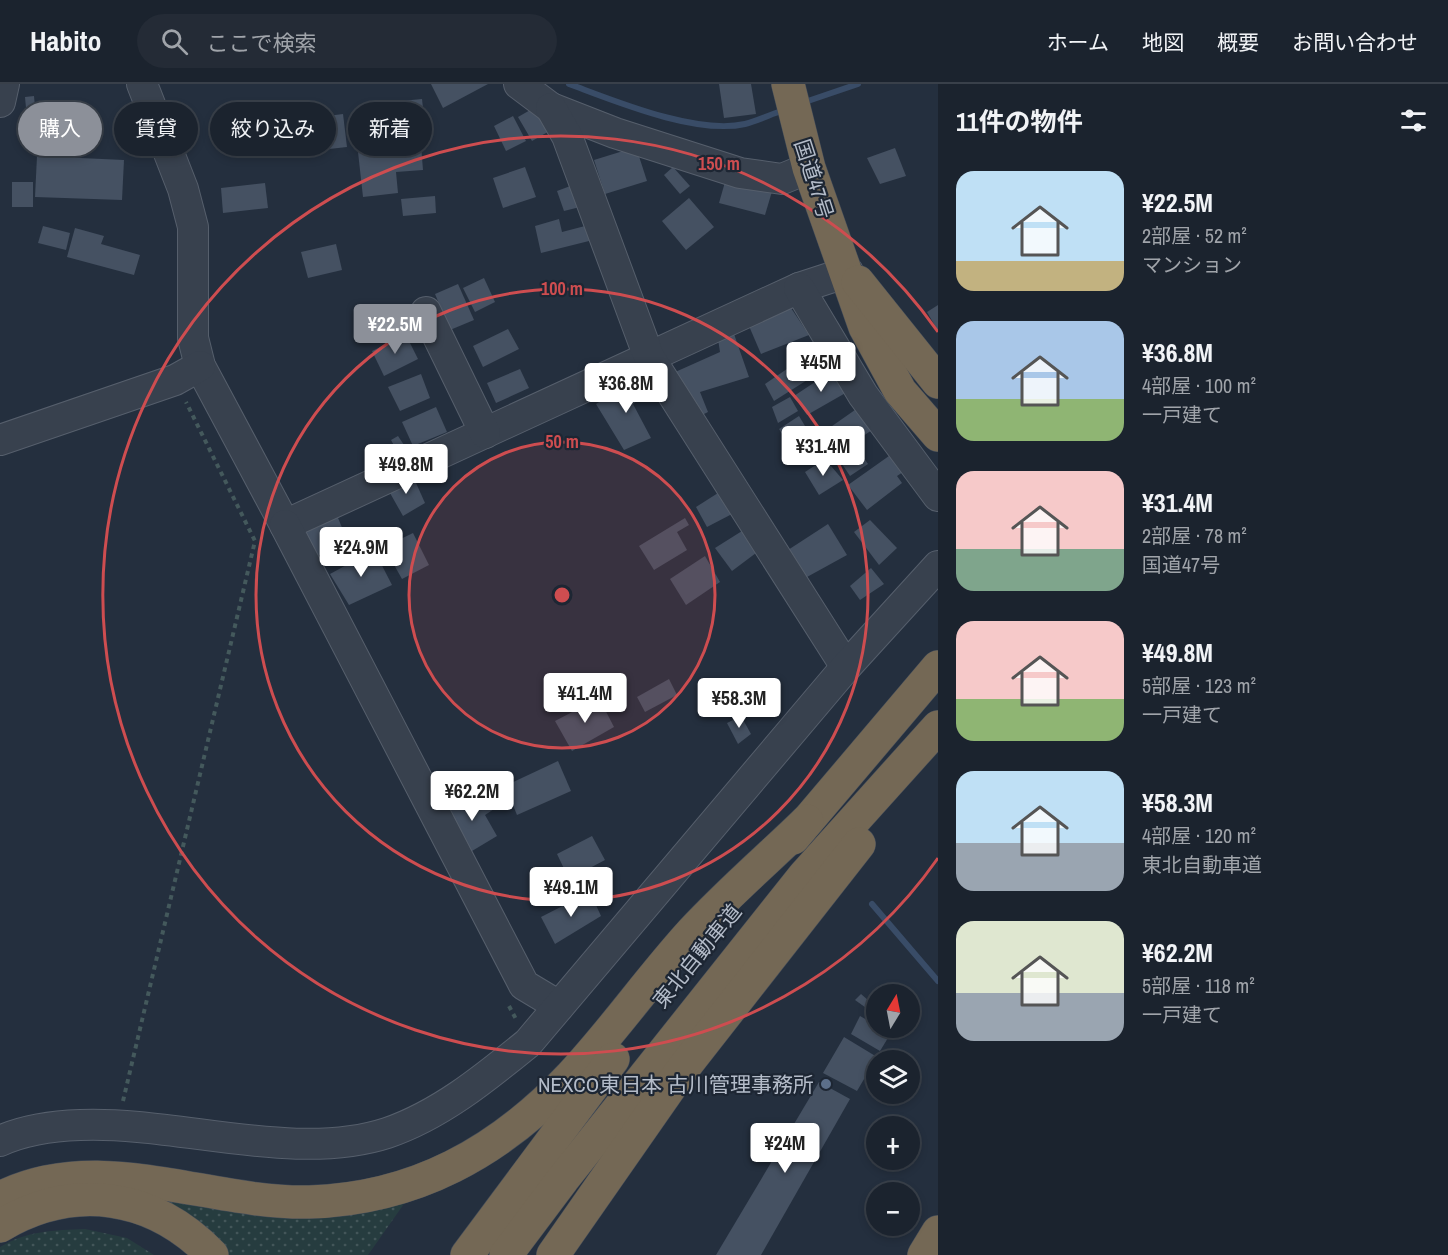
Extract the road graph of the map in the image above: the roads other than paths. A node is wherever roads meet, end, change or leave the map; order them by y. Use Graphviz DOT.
graph roads {
  1 [pos="4,84"];
  2 [pos="142,84"];
  3 [pos="519,84"];
  4 [pos="789,85"];
  5 [pos="0,102"];
  6 [pos="551,108"];
  7 [pos="805,154"];
  8 [pos="848,272"];
  9 [pos="800,288"];
  10 [pos="426,312"];
  11 [pos="649,357"];
  12 [pos="188,373"];
  13 [pos="938,382"];
  14 [pos="486,433"];
  15 [pos="938,435"];
  16 [pos="0,440"];
  17 [pos="938,496"];
  18 [pos="285,525"];
  19 [pos="938,566"];
  20 [pos="846,667"];
  21 [pos="938,667"];
  22 [pos="938,727"];
  23 [pos="938,743"];
  24 [pos="807,821"];
  25 [pos="559,1006"];
  26 [pos="0,1141"];
  27 [pos="0,1198"];
  28 [pos="0,1226"];
  29 [pos="938,1232"];
  30 [pos="213,1255"];
  31 [pos="467,1255"];
  32 [pos="506,1255"];
  33 [pos="553,1255"];
  34 [pos="924,1255"];
  1 -- 5 [label="street"];
  2 -- 12 [label="street"];
  3 -- 6 [label="street"];
  4 -- 7 [label="highway, 国道47号"];
  6 -- 7 [label="street"];
  6 -- 11 [label="street"];
  7 -- 8 [label="highway, 国道47号"];
  8 -- 9 [label="street"];
  8 -- 13 [label="highway, 国道47号"];
  8 -- 15 [label="highway, 国道47号"];
  9 -- 11 [label="street"];
  9 -- 17 [label="street"];
  10 -- 14 [label="street"];
  11 -- 14 [label="street"];
  11 -- 20 [label="street"];
  12 -- 16 [label="street"];
  12 -- 18 [label="street"];
  14 -- 18 [label="street"];
  18 -- 25 [label="street"];
  19 -- 20 [label="street"];
  20 -- 25 [label="street"];
  21 -- 24 [label="highway, 東北自動車道"];
  22 -- 32 [label="highway, 東北自動車道"];
  23 -- 33 [label="highway"];
  24 -- 27 [label="highway"];
  24 -- 31 [label="highway, 東北自動車道"];
  25 -- 26 [label="street"];
  28 -- 30 [label="highway"];
  29 -- 34 [label="highway"];
}
